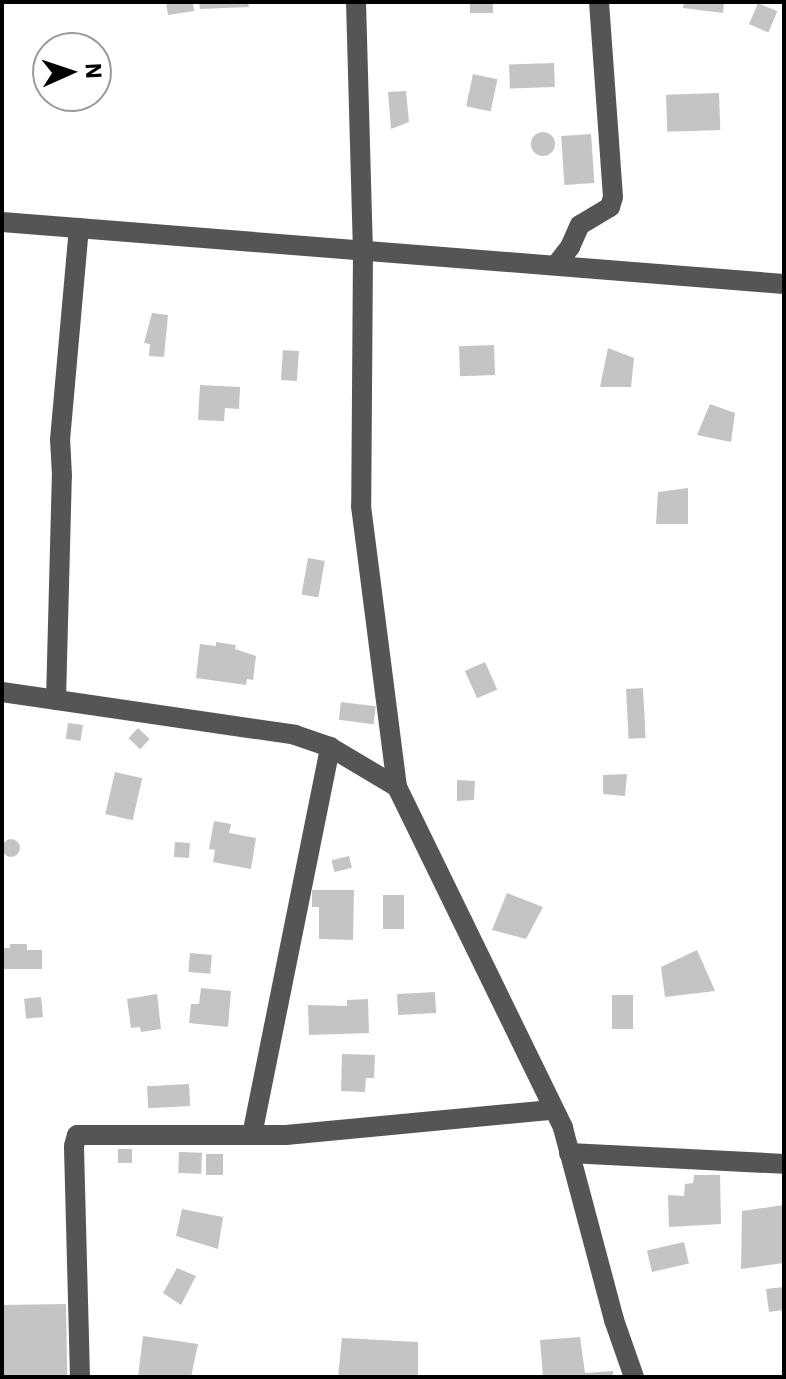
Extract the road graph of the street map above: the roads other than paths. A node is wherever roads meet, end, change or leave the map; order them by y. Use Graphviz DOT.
graph roads {
  1 [pos="356,2"];
  2 [pos="599,2"];
  3 [pos="2,222"];
  4 [pos="79,228"];
  5 [pos="363,249"];
  6 [pos="556,265"];
  7 [pos="784,284"];
  8 [pos="2,692"];
  9 [pos="56,700"];
  10 [pos="330,747"];
  11 [pos="397,787"];
  12 [pos="552,1110"];
  13 [pos="252,1135"];
  14 [pos="569,1153"];
  15 [pos="784,1164"];
  16 [pos="80,1377"];
  17 [pos="634,1377"];
  1 -- 5 [label="street"];
  2 -- 6 [label="street"];
  3 -- 4 [label="street"];
  4 -- 5 [label="street"];
  4 -- 9 [label="street"];
  5 -- 6 [label="street"];
  5 -- 11 [label="street"];
  6 -- 7 [label="street"];
  8 -- 9 [label="street"];
  9 -- 10 [label="street"];
  10 -- 11 [label="street"];
  10 -- 13 [label="street"];
  11 -- 12 [label="street"];
  12 -- 13 [label="street"];
  12 -- 14 [label="street"];
  13 -- 16 [label="street"];
  14 -- 15 [label="street"];
  14 -- 17 [label="street"];
}
